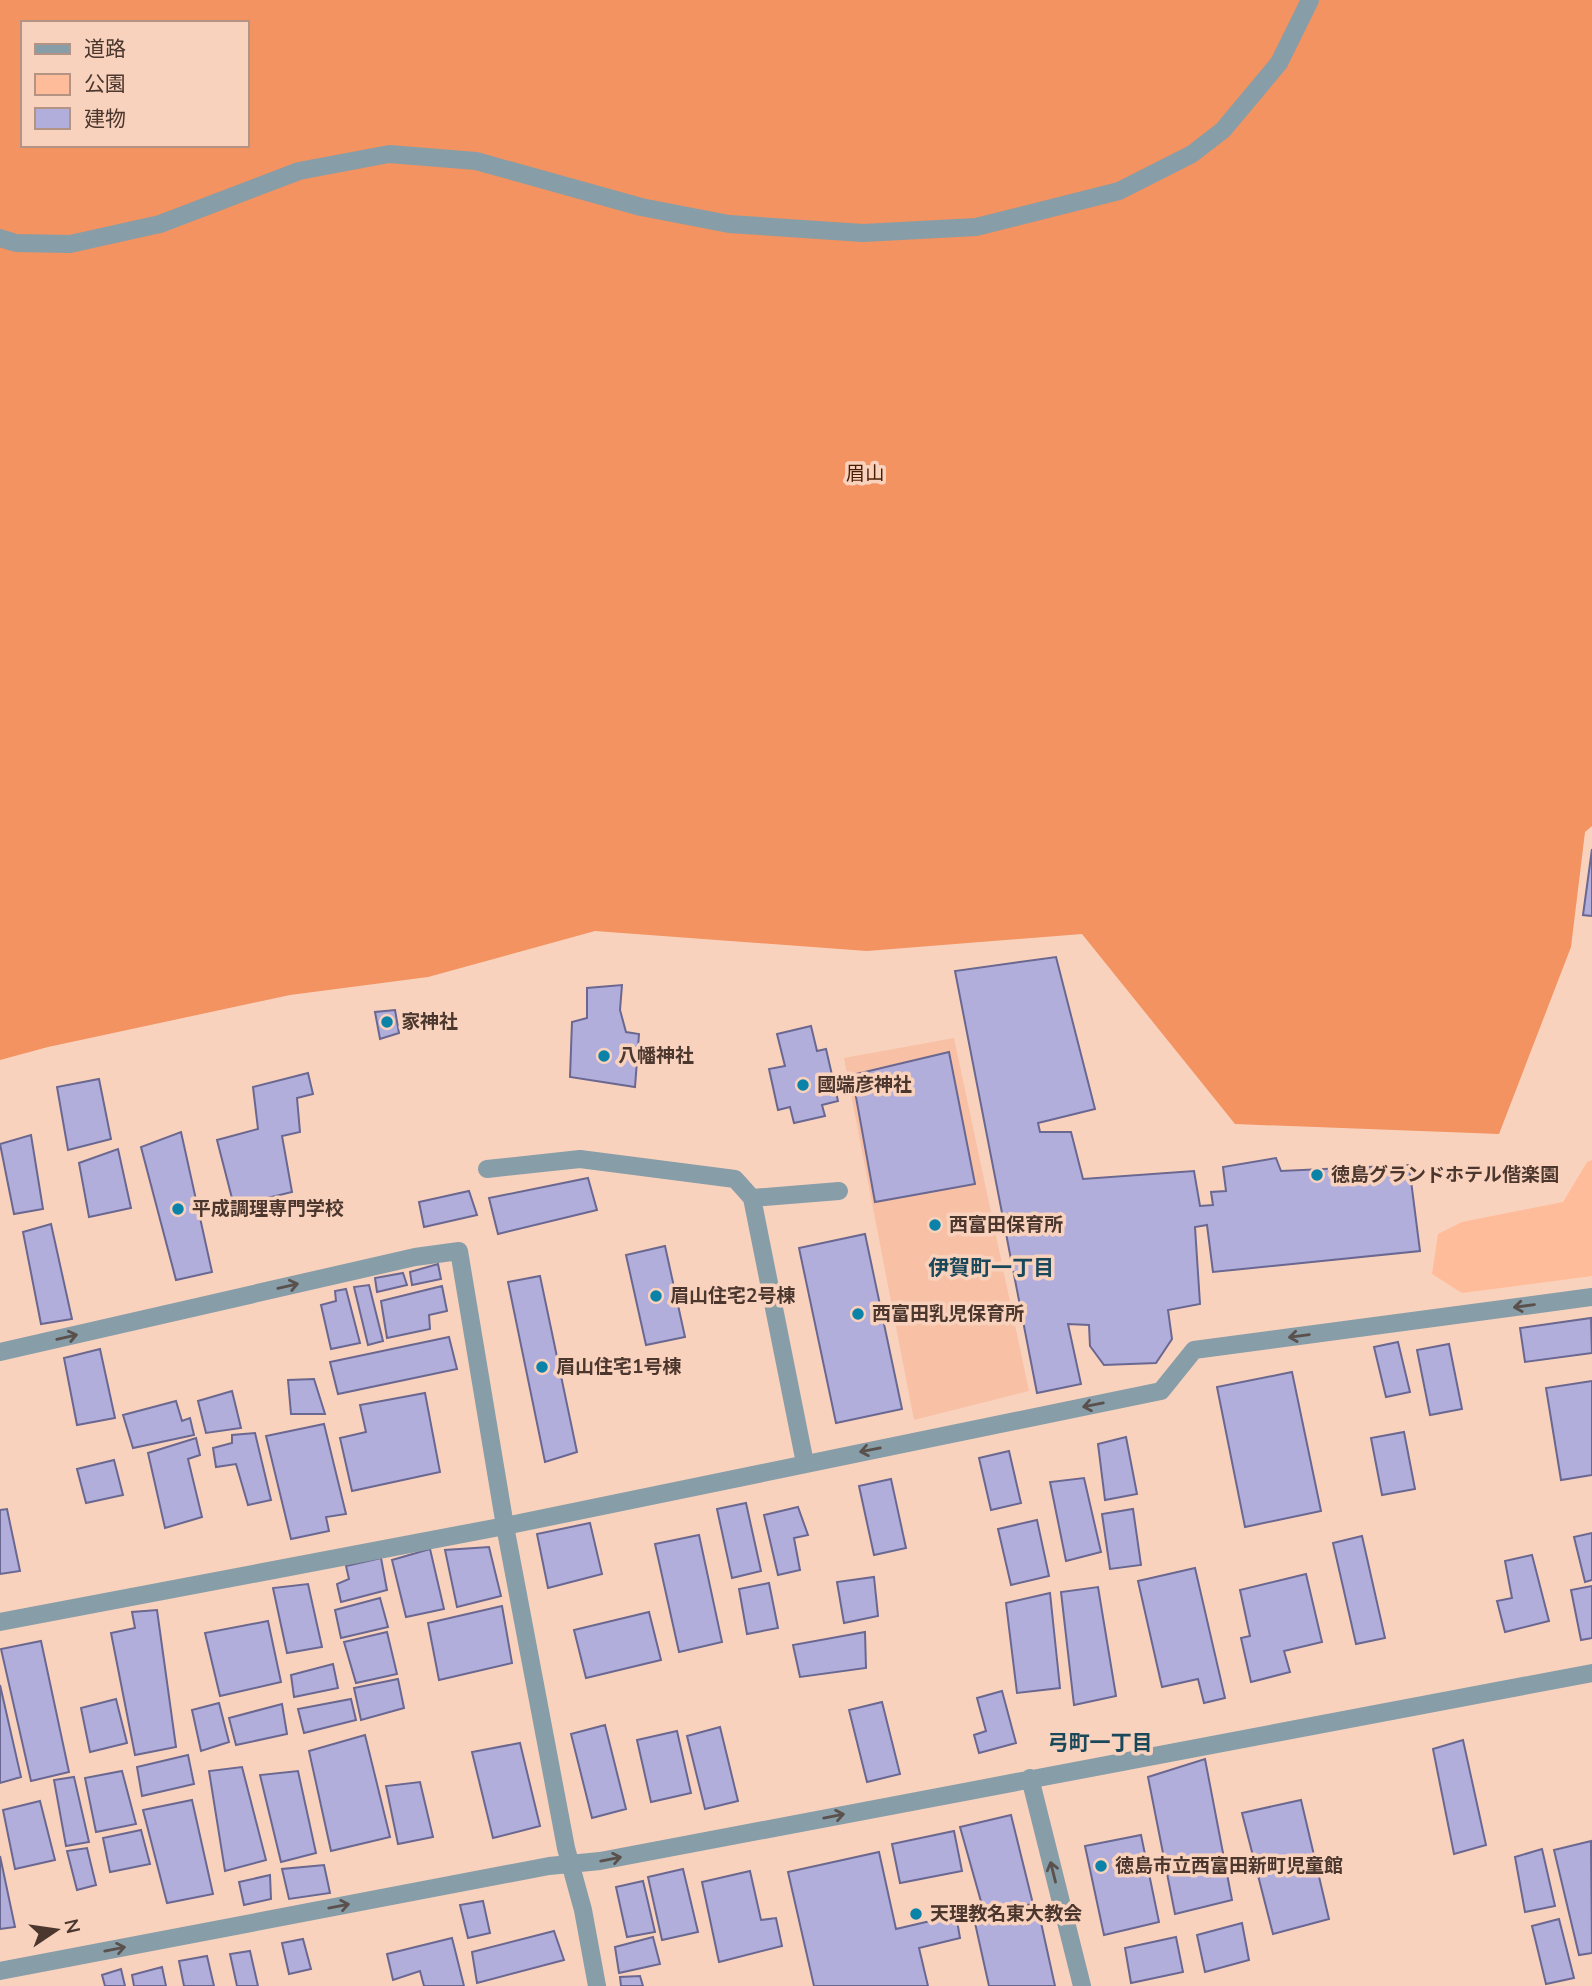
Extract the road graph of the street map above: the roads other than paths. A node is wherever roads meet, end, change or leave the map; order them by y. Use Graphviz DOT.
graph roads {
  1 [pos="1310,0"];
  2 [pos="0,238"];
  3 [pos="487,1169"];
  4 [pos="839,1191"];
  5 [pos="752,1198"];
  6 [pos="1592,1297"];
  7 [pos="0,1352"];
  8 [pos="805,1463"];
  9 [pos="505,1525"];
  10 [pos="0,1622"];
  11 [pos="1592,1673"];
  12 [pos="1030,1778"];
  13 [pos="571,1864"];
  14 [pos="0,1971"];
  15 [pos="597,1986"];
  16 [pos="1082,1986"];
  1 -- 2 [label="street"];
  3 -- 5 [label="street"];
  4 -- 5 [label="street"];
  5 -- 8 [label="street"];
  6 -- 8 [label="street, one-way"];
  7 -- 9 [label="street, one-way"];
  8 -- 9 [label="street"];
  9 -- 10 [label="street"];
  9 -- 13 [label="street"];
  11 -- 12 [label="street"];
  13 -- 12 [label="street, one-way"];
  16 -- 12 [label="street, one-way"];
  14 -- 13 [label="street, one-way"];
  13 -- 15 [label="street"];
}
